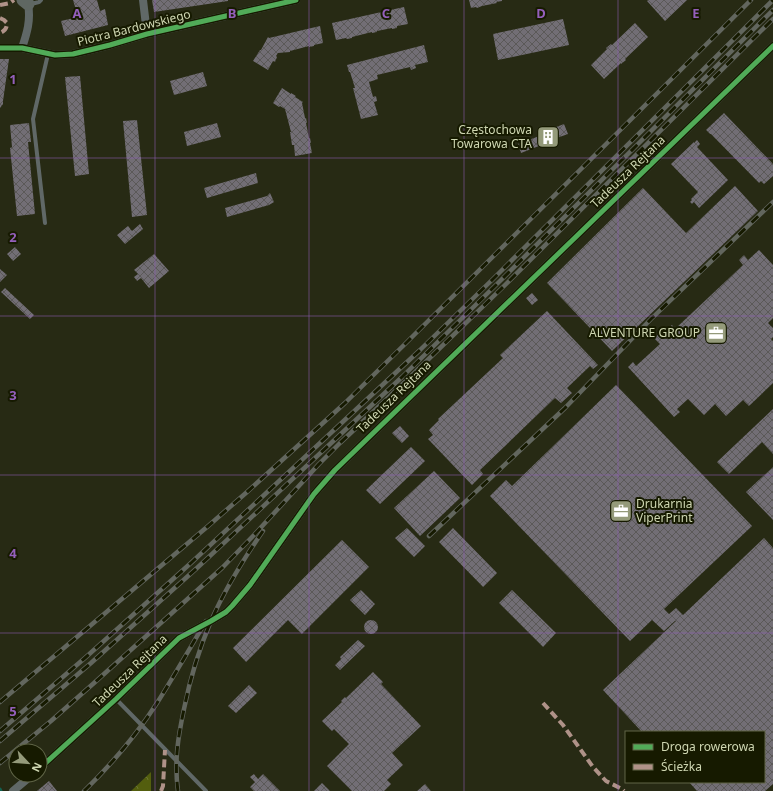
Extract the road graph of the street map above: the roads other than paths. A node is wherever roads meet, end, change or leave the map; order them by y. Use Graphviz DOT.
graph roads {
  1 [pos="41,0"];
  2 [pos="143,0"];
  3 [pos="296,0"];
  4 [pos="26,2"];
  5 [pos="147,34"];
  6 [pos="773,46"];
  7 [pos="0,48"];
  8 [pos="22,48"];
  9 [pos="49,54"];
  10 [pos="45,223"];
  11 [pos="116,699"];
  12 [pos="48,761"];
  13 [pos="22,783"];
  14 [pos="13,791"];
  15 [pos="206,791"];
  1 -- 4 [label="lane"];
  2 -- 5 [label="street"];
  3 -- 5 [label="street, Piotra Bardowskiego"];
  4 -- 8 [label="street"];
  5 -- 9 [label="street, Piotra Bardowskiego"];
  6 -- 11 [label="street, Tadeusza Rejtana"];
  7 -- 8 [label="street, Piotra Bardowskiego"];
  8 -- 9 [label="street, Piotra Bardowskiego"];
  9 -- 10 [label="lane"];
  11 -- 12 [label="street, Tadeusza Rejtana"];
  11 -- 15 [label="lane"];
  13 -- 14 [label="street"];
}
